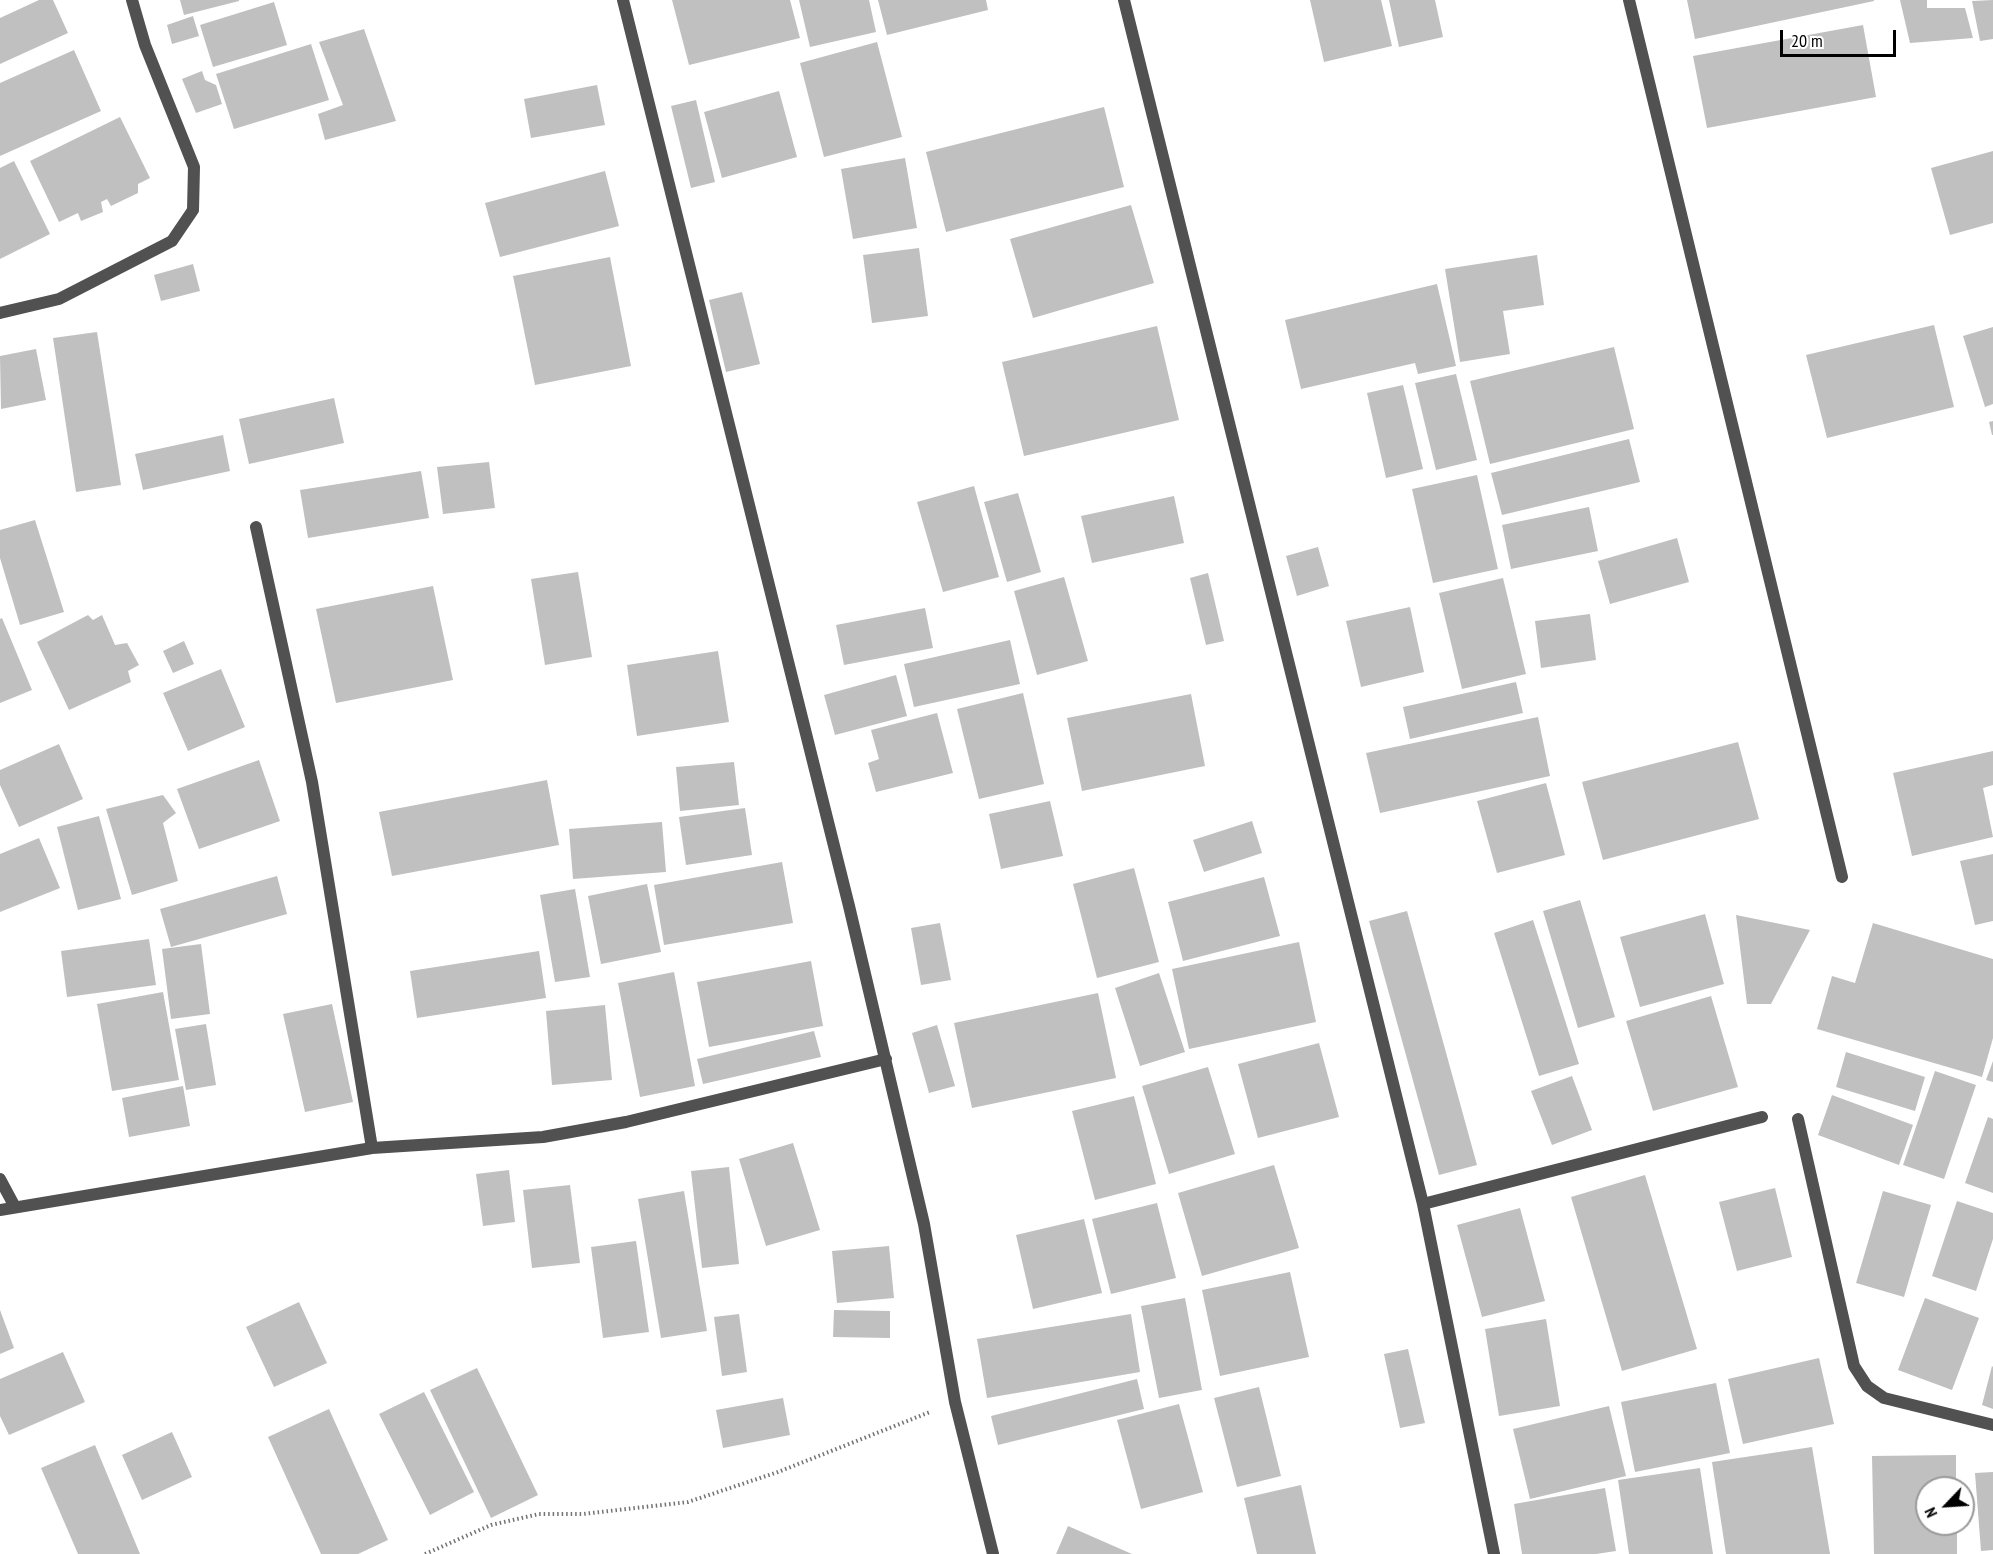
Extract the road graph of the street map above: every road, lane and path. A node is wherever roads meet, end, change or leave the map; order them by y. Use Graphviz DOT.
graph roads {
  1 [pos="132,0"];
  2 [pos="623,0"];
  3 [pos="1124,0"];
  4 [pos="1629,0"];
  5 [pos="0,312"];
  6 [pos="256,527"];
  7 [pos="1842,877"];
  8 [pos="886,1059"];
  9 [pos="1761,1117"];
  10 [pos="1798,1119"];
  11 [pos="372,1148"];
  12 [pos="0,1179"];
  13 [pos="1423,1204"];
  14 [pos="15,1207"];
  15 [pos="0,1210"];
  16 [pos="955,1402"];
  17 [pos="1993,1425"];
  18 [pos="424,1554"];
  19 [pos="993,1554"];
  20 [pos="1494,1554"];
  1 -- 5 [label="street"];
  2 -- 8 [label="street"];
  3 -- 13 [label="street"];
  4 -- 7 [label="street"];
  6 -- 11 [label="street"];
  8 -- 11 [label="street"];
  8 -- 16 [label="street"];
  9 -- 13 [label="street"];
  10 -- 17 [label="street"];
  11 -- 14 [label="street"];
  12 -- 14 [label="street"];
  13 -- 20 [label="street"];
  14 -- 15 [label="street"];
  16 -- 18 [label="path"];
  16 -- 19 [label="street"];
}
